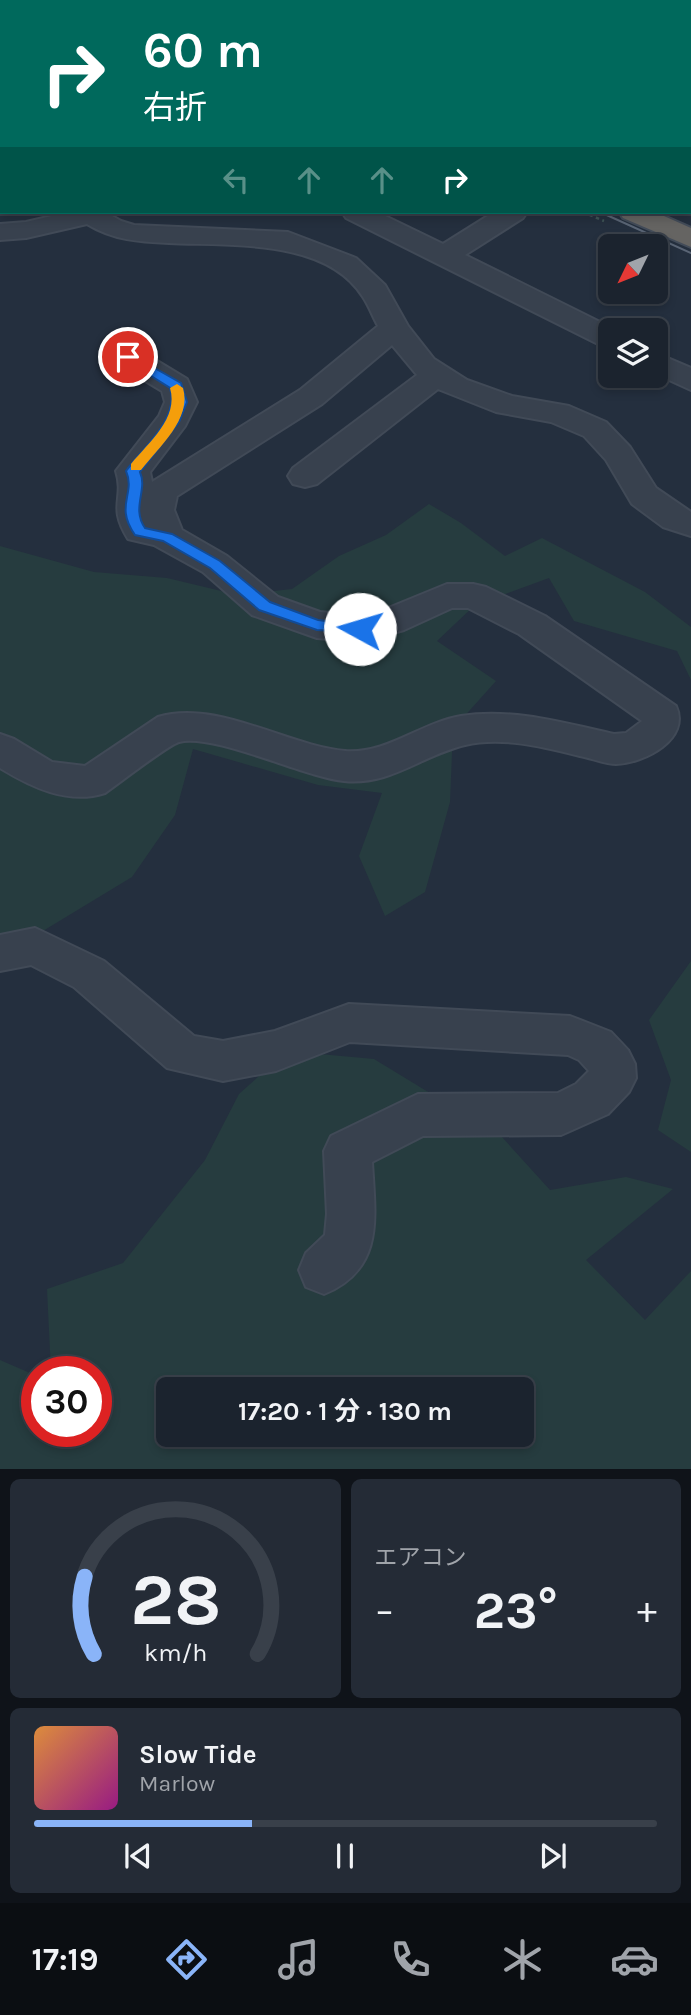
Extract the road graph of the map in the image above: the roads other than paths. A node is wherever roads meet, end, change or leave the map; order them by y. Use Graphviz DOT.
graph roads {
  1 [pos="85,214"];
  2 [pos="91,214"];
  3 [pos="367,214"];
  4 [pos="510,214"];
  5 [pos="637,214"];
  6 [pos="400,220"];
  7 [pos="0,232"];
  8 [pos="691,239"];
  9 [pos="445,256"];
  10 [pos="346,264"];
  11 [pos="394,328"];
  12 [pos="598,333"];
  13 [pos="128,357"];
  14 [pos="668,368"];
  15 [pos="437,375"];
  16 [pos="691,380"];
  17 [pos="595,429"];
  18 [pos="305,476"];
  19 [pos="610,489"];
  20 [pos="686,515"];
  21 [pos="167,537"];
  22 [pos="0,749"];
  23 [pos="0,953"];
  24 [pos="324,1270"];
  1 -- 7 [label="street"];
  2 -- 10 [label="street"];
  3 -- 6 [label="street"];
  4 -- 9 [label="street"];
  5 -- 8 [label="highway"];
  6 -- 9 [label="street"];
  6 -- 10 [label="street"];
  9 -- 12 [label="street"];
  10 -- 11 [label="street"];
  11 -- 15 [label="street"];
  11 -- 21 [label="street"];
  13 -- 21 [label="street"];
  14 -- 16 [label="street"];
  15 -- 17 [label="street"];
  15 -- 18 [label="street"];
  17 -- 19 [label="street"];
  17 -- 20 [label="street"];
  21 -- 22 [label="street"];
  23 -- 24 [label="street"];
}
